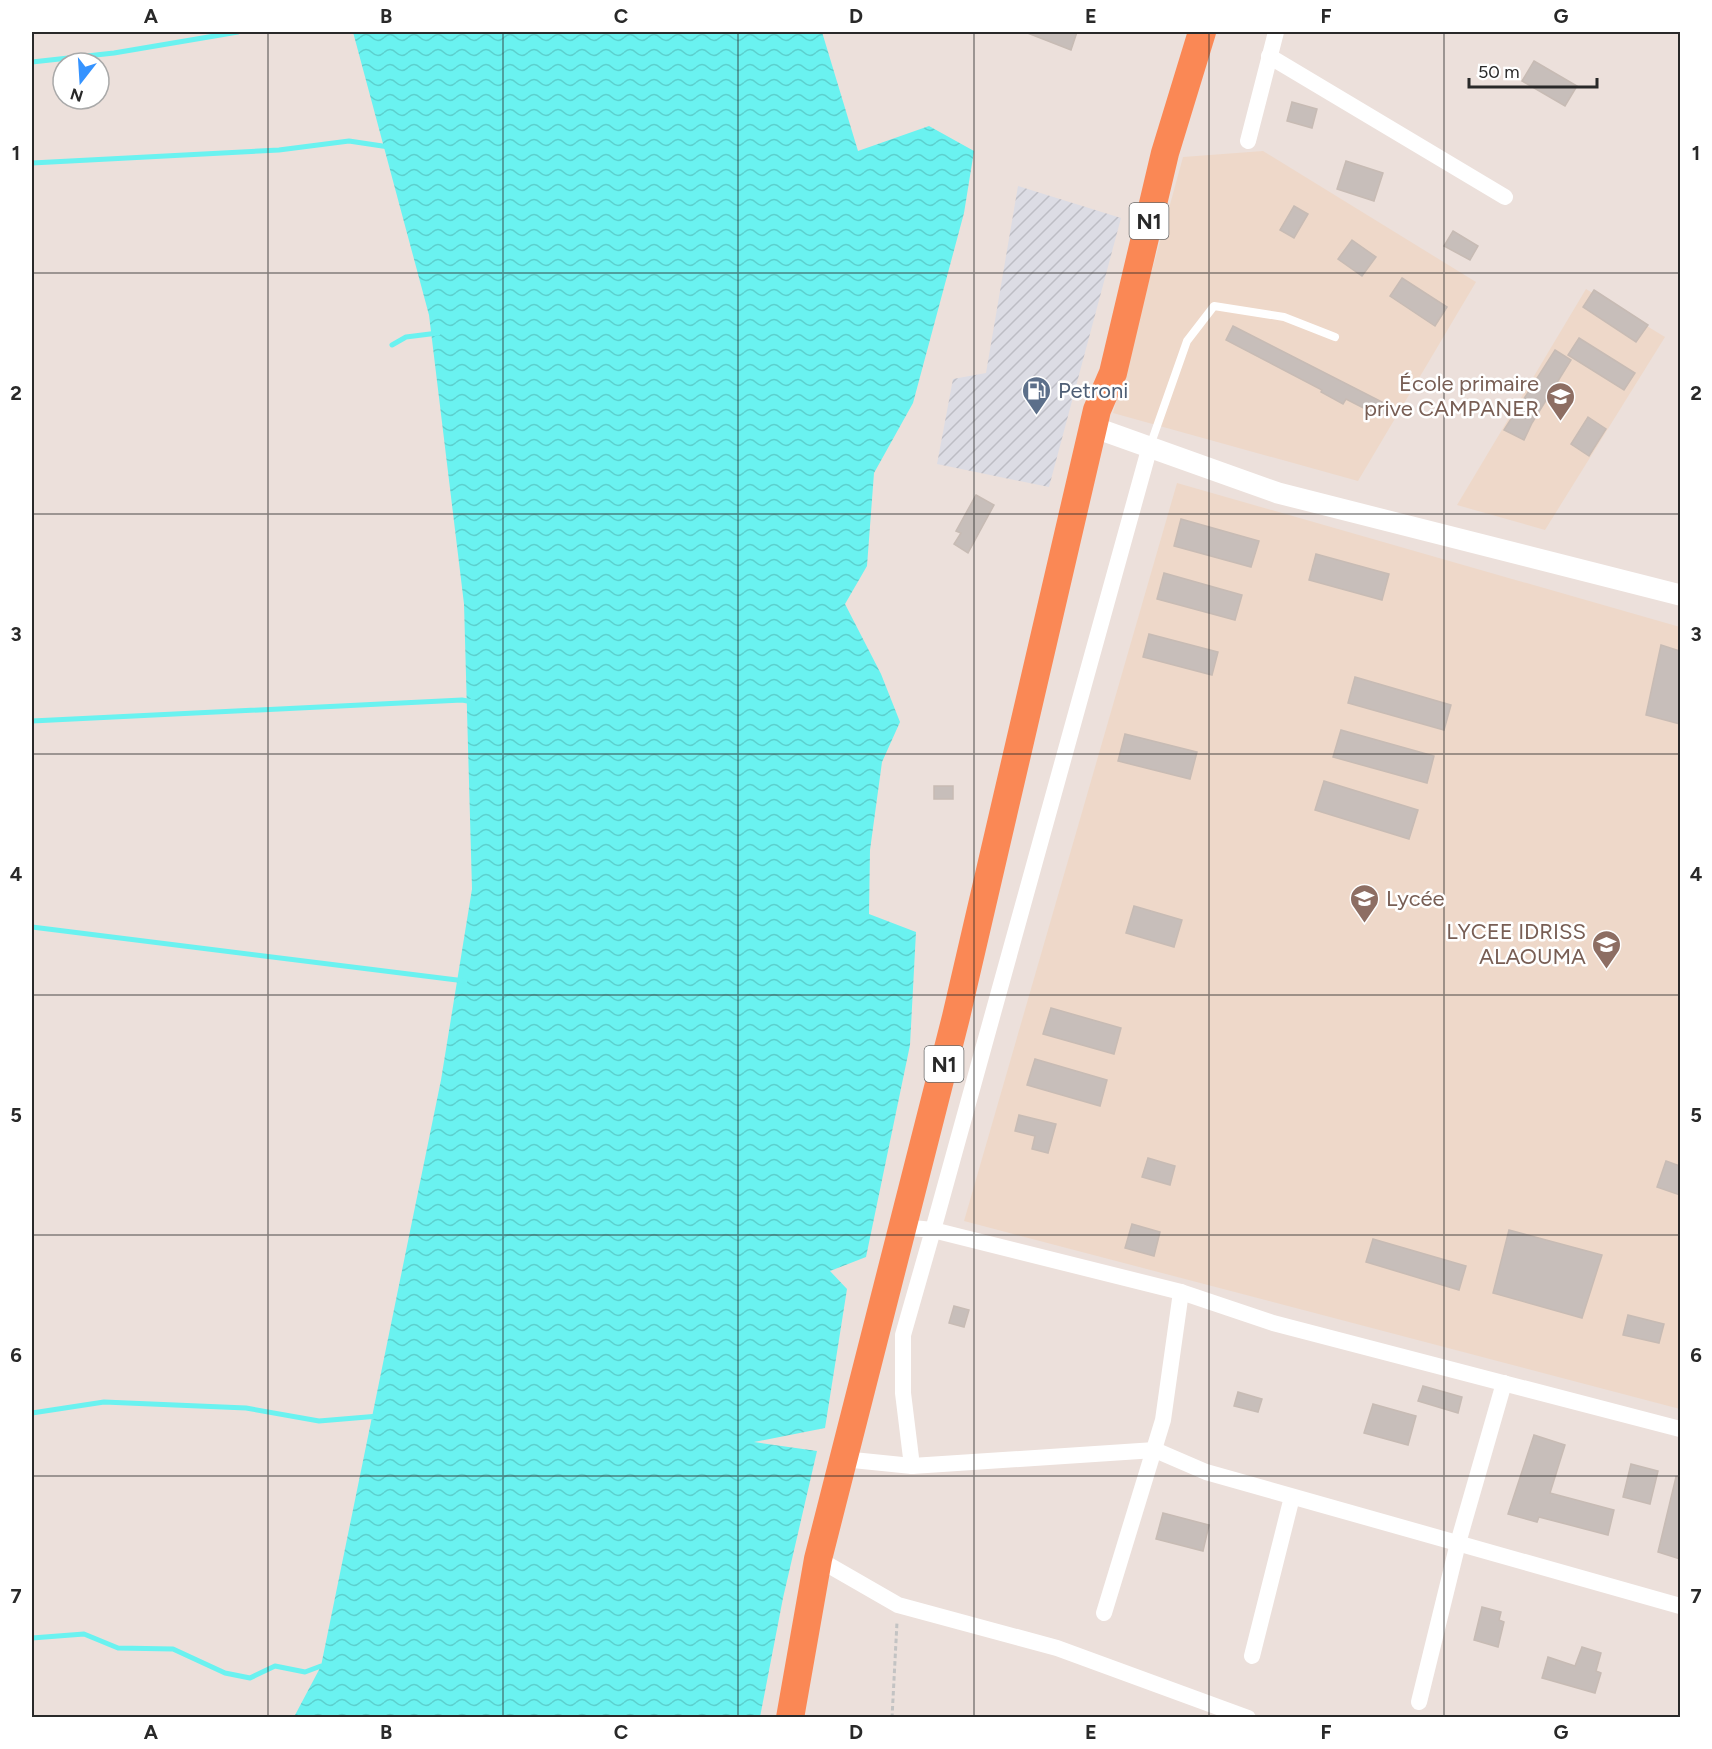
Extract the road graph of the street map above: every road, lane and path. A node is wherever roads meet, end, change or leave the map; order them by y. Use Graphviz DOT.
graph roads {
  1 [pos="1185,32"];
  2 [pos="1202,32"];
  3 [pos="1276,32"];
  4 [pos="1269,56"];
  5 [pos="1248,141"];
  6 [pos="1505,197"];
  7 [pos="1335,337"];
  8 [pos="1095,419"];
  9 [pos="1150,446"];
  10 [pos="1680,595"];
  11 [pos="902,1227"];
  12 [pos="933,1230"];
  13 [pos="1181,1292"];
  14 [pos="1504,1383"];
  15 [pos="1680,1429"];
  16 [pos="1155,1450"];
  17 [pos="843,1460"];
  18 [pos="912,1466"];
  19 [pos="1292,1497"];
  20 [pos="1458,1543"];
  21 [pos="818,1559"];
  22 [pos="898,1605"];
  23 [pos="1680,1606"];
  24 [pos="1104,1613"];
  25 [pos="1252,1656"];
  26 [pos="1419,1702"];
  27 [pos="790,1718"];
  28 [pos="892,1718"];
  29 [pos="1248,1718"];
  1 -- 8 [label="highway, N1"];
  2 -- 8 [label="highway, N1"];
  3 -- 4 [label="street"];
  4 -- 5 [label="street"];
  4 -- 6 [label="street"];
  7 -- 9 [label="lane"];
  8 -- 9 [label="street"];
  8 -- 11 [label="highway, N1"];
  9 -- 10 [label="street"];
  9 -- 12 [label="street"];
  11 -- 12 [label="street"];
  11 -- 17 [label="highway, N1"];
  12 -- 13 [label="street"];
  12 -- 18 [label="street"];
  13 -- 14 [label="street"];
  13 -- 16 [label="street"];
  14 -- 15 [label="street"];
  14 -- 20 [label="street"];
  16 -- 18 [label="street"];
  16 -- 19 [label="street"];
  16 -- 24 [label="street"];
  17 -- 18 [label="street"];
  17 -- 21 [label="highway, N1"];
  19 -- 20 [label="street"];
  19 -- 25 [label="street"];
  20 -- 23 [label="street"];
  20 -- 26 [label="street"];
  21 -- 22 [label="street"];
  21 -- 27 [label="highway, N1"];
  22 -- 28 [label="path"];
  22 -- 29 [label="street"];
}
